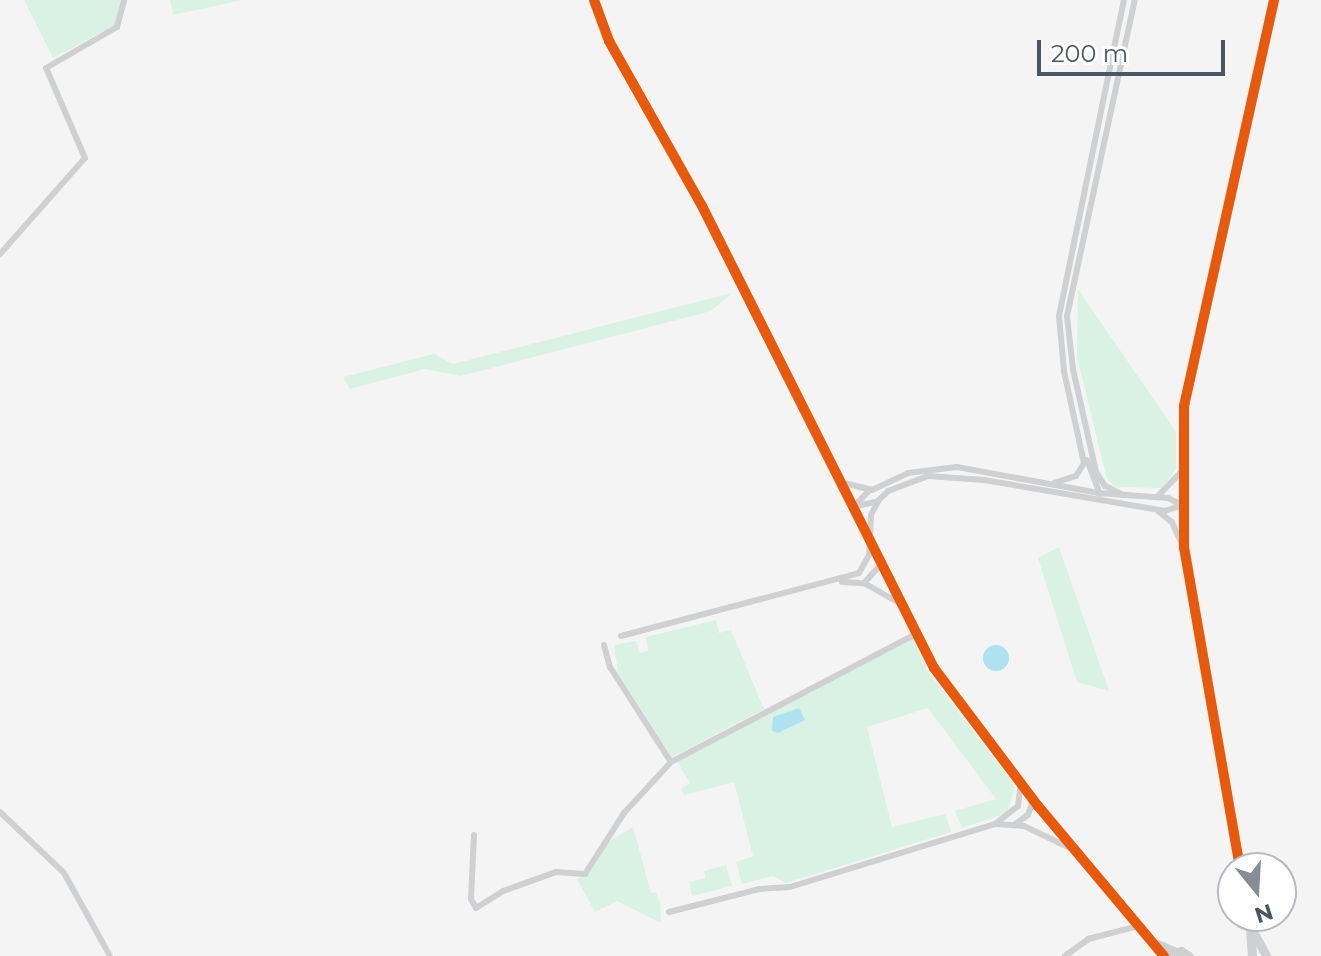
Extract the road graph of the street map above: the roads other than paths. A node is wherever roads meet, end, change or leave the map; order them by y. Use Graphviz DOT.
graph roads {
  1 [pos="124,0"];
  2 [pos="594,0"];
  3 [pos="1124,0"];
  4 [pos="1135,0"];
  5 [pos="1274,0"];
  6 [pos="0,254"];
  7 [pos="1081,441"];
  8 [pos="1182,471"];
  9 [pos="1096,472"];
  10 [pos="840,482"];
  11 [pos="1054,483"];
  12 [pos="872,490"];
  13 [pos="1098,493"];
  14 [pos="1075,495"];
  15 [pos="1123,495"];
  16 [pos="1157,497"];
  17 [pos="878,501"];
  18 [pos="1117,502"];
  19 [pos="1182,505"];
  20 [pos="853,507"];
  21 [pos="1152,508"];
  22 [pos="870,540"];
  23 [pos="1184,548"];
  24 [pos="881,567"];
  25 [pos="859,573"];
  26 [pos="834,583"];
  27 [pos="864,583"];
  28 [pos="902,605"];
  29 [pos="916,634"];
  30 [pos="621,636"];
  31 [pos="604,645"];
  32 [pos="671,762"];
  33 [pos="1021,783"];
  34 [pos="1034,804"];
  35 [pos="1014,811"];
  36 [pos="0,812"];
  37 [pos="995,824"];
  38 [pos="1014,825"];
  39 [pos="474,835"];
  40 [pos="1076,851"];
  41 [pos="1237,852"];
  42 [pos="669,912"];
  43 [pos="1139,926"];
  44 [pos="1251,932"];
  45 [pos="1255,932"];
  46 [pos="1151,941"];
  47 [pos="1174,954"];
  48 [pos="110,956"];
  49 [pos="1065,956"];
  50 [pos="1164,956"];
  51 [pos="1189,956"];
  52 [pos="1252,956"];
  53 [pos="1266,956"];
  1 -- 6 [label="street"];
  2 -- 10 [label="street"];
  3 -- 7 [label="street"];
  4 -- 9 [label="street"];
  5 -- 8 [label="street"];
  7 -- 11 [label="street"];
  7 -- 13 [label="street"];
  8 -- 16 [label="street"];
  8 -- 19 [label="street"];
  9 -- 13 [label="street"];
  9 -- 15 [label="street"];
  10 -- 12 [label="street"];
  10 -- 20 [label="street"];
  11 -- 12 [label="street"];
  11 -- 13 [label="street"];
  12 -- 20 [label="street"];
  13 -- 14 [label="street"];
  13 -- 15 [label="street"];
  13 -- 18 [label="street"];
  14 -- 17 [label="street"];
  14 -- 18 [label="street"];
  15 -- 16 [label="street"];
  16 -- 19 [label="street"];
  17 -- 20 [label="street"];
  17 -- 22 [label="street"];
  18 -- 21 [label="street"];
  19 -- 21 [label="street"];
  19 -- 23 [label="street"];
  20 -- 22 [label="street"];
  21 -- 23 [label="street"];
  22 -- 24 [label="street"];
  22 -- 25 [label="street"];
  23 -- 41 [label="street"];
  24 -- 25 [label="street"];
  24 -- 27 [label="street"];
  24 -- 28 [label="street"];
  25 -- 26 [label="street"];
  26 -- 27 [label="street"];
  26 -- 30 [label="street"];
  27 -- 28 [label="street"];
  28 -- 29 [label="street"];
  29 -- 32 [label="street"];
  29 -- 33 [label="street"];
  31 -- 32 [label="street"];
  32 -- 39 [label="street"];
  33 -- 34 [label="street"];
  33 -- 35 [label="street"];
  34 -- 35 [label="street"];
  34 -- 38 [label="street"];
  34 -- 40 [label="street"];
  35 -- 37 [label="street"];
  36 -- 48 [label="street"];
  37 -- 38 [label="street"];
  37 -- 42 [label="street"];
  38 -- 40 [label="street"];
  40 -- 43 [label="street"];
  43 -- 46 [label="street"];
  43 -- 49 [label="street"];
  44 -- 52 [label="street"];
  45 -- 53 [label="street"];
  46 -- 47 [label="street"];
  46 -- 50 [label="street"];
  47 -- 51 [label="street"];
}
